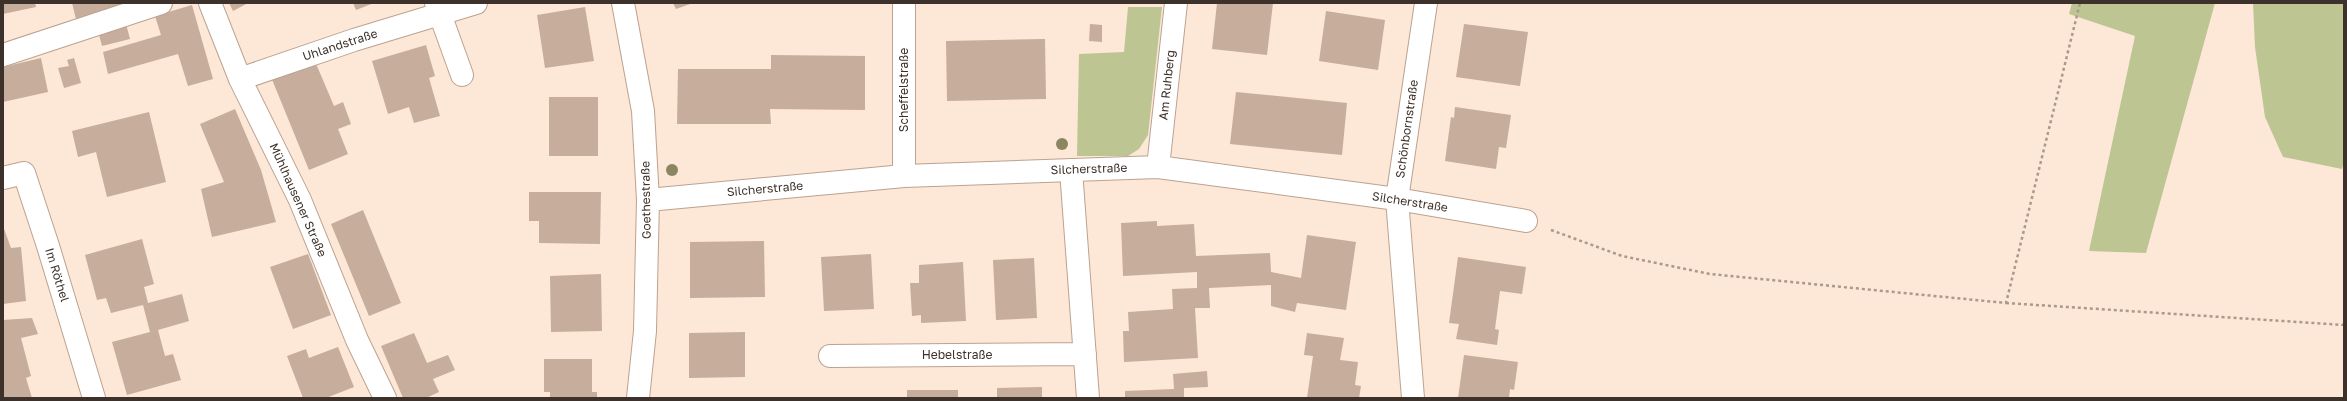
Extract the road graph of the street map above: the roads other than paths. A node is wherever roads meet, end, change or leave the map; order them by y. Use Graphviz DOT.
graph roads {
  1 [pos="161,3"];
  2 [pos="210,3"];
  3 [pos="476,3"];
  4 [pos="623,3"];
  5 [pos="904,3"];
  6 [pos="1176,3"];
  7 [pos="1426,3"];
  8 [pos="438,8"];
  9 [pos="3,55"];
  10 [pos="462,75"];
  11 [pos="240,79"];
  12 [pos="1158,167"];
  13 [pos="1071,170"];
  14 [pos="904,176"];
  15 [pos="3,178"];
  16 [pos="1397,199"];
  17 [pos="648,200"];
  18 [pos="1526,221"];
  19 [pos="1085,354"];
  20 [pos="830,356"];
  21 [pos="94,398"];
  22 [pos="385,398"];
  23 [pos="638,398"];
  24 [pos="1088,398"];
  25 [pos="1413,398"];
  1 -- 9 [label="street"];
  2 -- 11 [label="street, Mühlhausener Straße"];
  3 -- 8 [label="street, Uhlandstraße"];
  4 -- 17 [label="street, Goethestraße"];
  5 -- 14 [label="street, Scheffelstraße"];
  6 -- 12 [label="street, Am Ruhberg"];
  7 -- 16 [label="street, Schönbornstraße"];
  8 -- 10 [label="street"];
  8 -- 11 [label="street, Uhlandstraße"];
  11 -- 22 [label="street, Mühlhausener Straße"];
  12 -- 13 [label="street, Silcherstraße"];
  12 -- 16 [label="street, Silcherstraße"];
  13 -- 14 [label="street, Silcherstraße"];
  13 -- 19 [label="street"];
  14 -- 17 [label="street, Silcherstraße"];
  15 -- 21 [label="street, Im Röthel"];
  16 -- 18 [label="street, Silcherstraße"];
  16 -- 25 [label="street, Schönbornstraße"];
  17 -- 23 [label="street, Goethestraße"];
  19 -- 20 [label="street, Hebelstraße"];
  19 -- 24 [label="street"];
}
